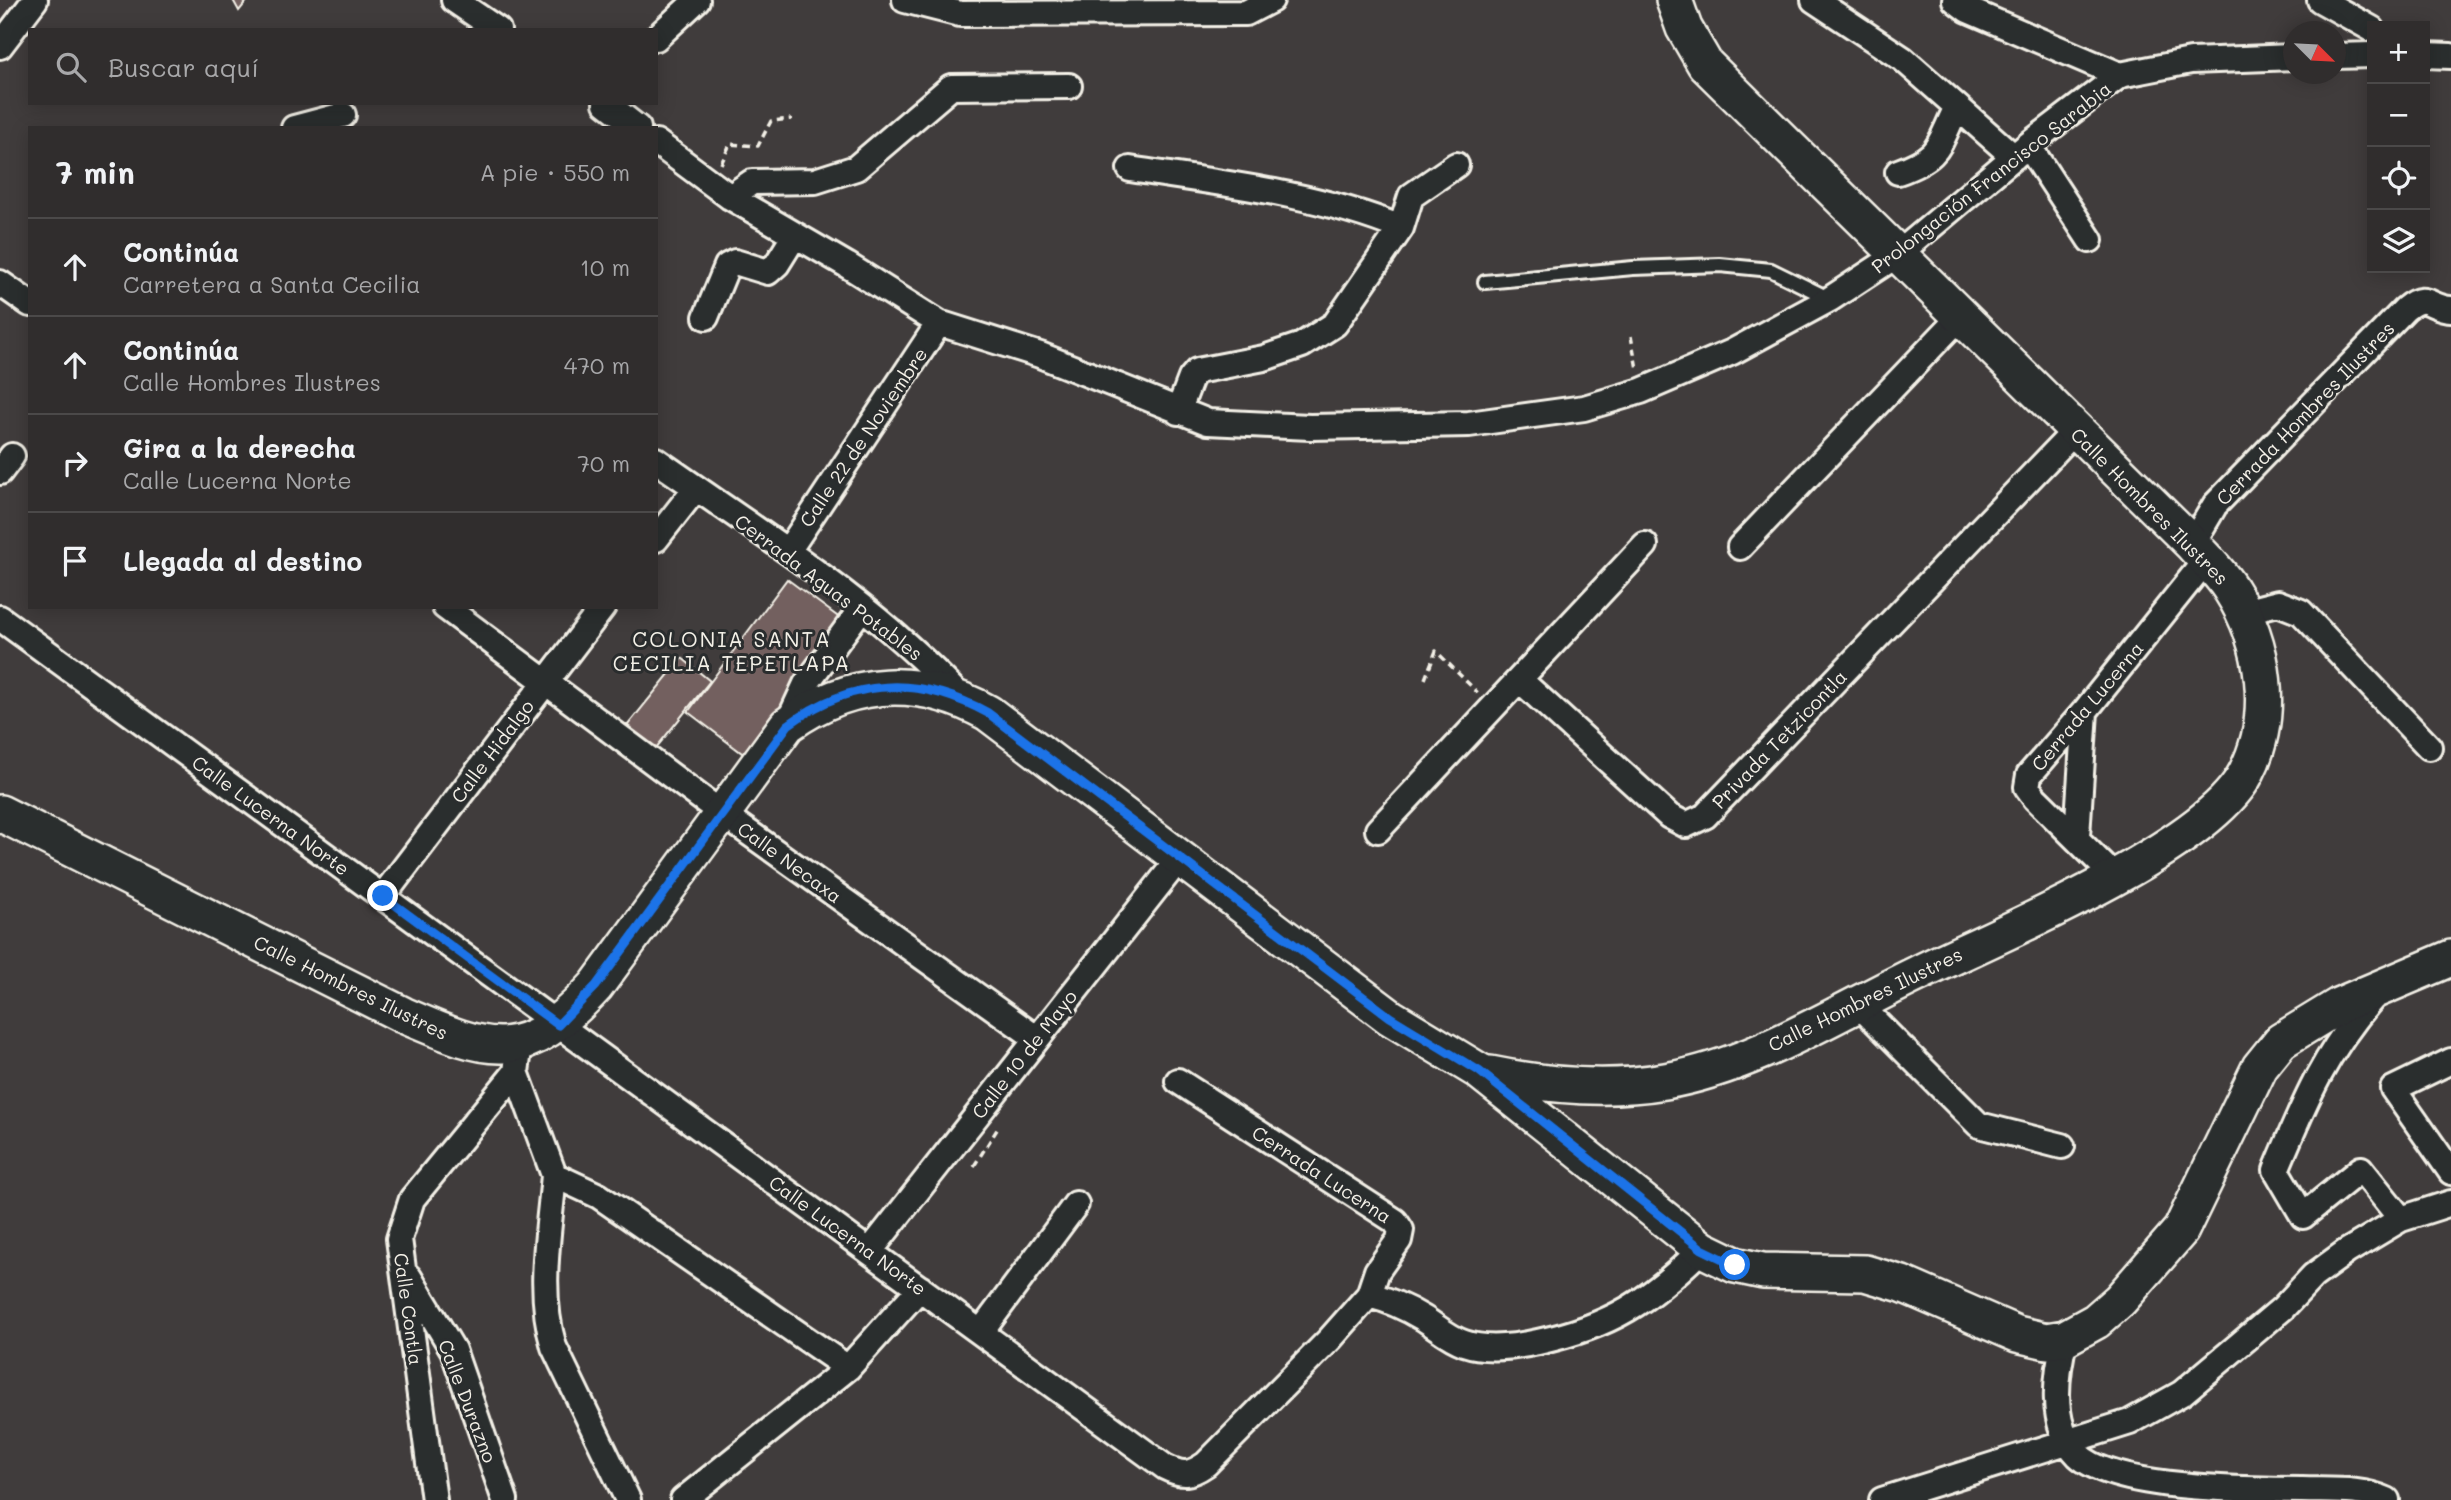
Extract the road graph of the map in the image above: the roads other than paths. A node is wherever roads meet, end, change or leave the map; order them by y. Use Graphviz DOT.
graph roads {
  1 [pos="34,0"];
  2 [pos="454,0"];
  3 [pos="697,0"];
  4 [pos="905,0"];
  5 [pos="1271,0"];
  6 [pos="1674,0"];
  7 [pos="1814,0"];
  8 [pos="1955,0"];
  9 [pos="2320,0"];
  10 [pos="2367,26"];
  11 [pos="495,28"];
  12 [pos="658,36"];
  13 [pos="0,46"];
  14 [pos="2367,55"];
  15 [pos="2430,55"];
  16 [pos="2346,56"];
  17 [pos="2451,56"];
  18 [pos="2283,57"];
  19 [pos="2120,75"];
  20 [pos="1069,86"];
  21 [pos="609,105"];
  22 [pos="1957,107"];
  23 [pos="343,115"];
  24 [pos="302,126"];
  25 [pos="635,126"];
  26 [pos="658,144"];
  27 [pos="2021,151"];
  28 [pos="1456,165"];
  29 [pos="1130,169"];
  30 [pos="1898,172"];
  31 [pos="721,191"];
  32 [pos="1401,228"];
  33 [pos="795,235"];
  34 [pos="2090,240"];
  35 [pos="1897,255"];
  36 [pos="0,282"];
  37 [pos="1485,282"];
  38 [pos="1830,299"];
  39 [pos="28,303"];
  40 [pos="2441,306"];
  41 [pos="706,317"];
  42 [pos="1959,318"];
  43 [pos="939,323"];
  44 [pos="1178,412"];
  45 [pos="2075,431"];
  46 [pos="658,461"];
  47 [pos="696,488"];
  48 [pos="658,536"];
  49 [pos="1644,545"];
  50 [pos="1740,547"];
  51 [pos="788,551"];
  52 [pos="2199,552"];
  53 [pos="448,609"];
  54 [pos="601,609"];
  55 [pos="861,609"];
  56 [pos="2243,612"];
  57 [pos="0,618"];
  58 [pos="545,681"];
  59 [pos="1521,681"];
  60 [pos="960,697"];
  61 [pos="2085,712"];
  62 [pos="788,725"];
  63 [pos="2429,747"];
  64 [pos="0,813"];
  65 [pos="724,814"];
  66 [pos="1378,830"];
  67 [pos="2077,836"];
  68 [pos="1179,859"];
  69 [pos="2116,877"];
  70 [pos="383,896"];
  71 [pos="2451,958"];
  72 [pos="2381,989"];
  73 [pos="1857,1003"];
  74 [pos="558,1025"];
  75 [pos="1036,1038"];
  76 [pos="518,1057"];
  77 [pos="2451,1061"];
  78 [pos="1479,1071"];
  79 [pos="1178,1082"];
  80 [pos="2062,1146"];
  81 [pos="2451,1172"];
  82 [pos="554,1175"];
  83 [pos="2451,1203"];
  84 [pos="1076,1204"];
  85 [pos="2401,1219"];
  86 [pos="1702,1249"];
  87 [pos="870,1251"];
  88 [pos="404,1268"];
  89 [pos="920,1288"];
  90 [pos="1369,1295"];
  91 [pos="981,1332"];
  92 [pos="2065,1338"];
  93 [pos="848,1368"];
  94 [pos="2067,1439"];
  95 [pos="434,1500"];
  96 [pos="505,1500"];
  97 [pos="628,1500"];
  98 [pos="683,1500"];
  99 [pos="1882,1500"];
  100 [pos="2387,1500"];
  1 -- 13 [label="street"];
  2 -- 11 [label="street"];
  3 -- 12 [label="street"];
  4 -- 5 [label="street"];
  6 -- 35 [label="main road, Calle Hombres Ilustres"];
  7 -- 22 [label="street"];
  8 -- 19 [label="street"];
  9 -- 10 [label="street"];
  14 -- 16 [label="street"];
  15 -- 17 [label="street"];
  18 -- 19 [label="street, Prolongación Francisco Sarabia"];
  19 -- 27 [label="street, Prolongación Francisco Sarabia"];
  20 -- 31 [label="street"];
  21 -- 25 [label="street"];
  22 -- 27 [label="street"];
  22 -- 30 [label="street"];
  23 -- 24 [label="street"];
  26 -- 31 [label="street, Prolongación Francisco Sarabia"];
  27 -- 34 [label="street"];
  27 -- 35 [label="street, Prolongación Francisco Sarabia"];
  28 -- 32 [label="street"];
  29 -- 32 [label="street"];
  31 -- 33 [label="street, Prolongación Francisco Sarabia"];
  32 -- 44 [label="street"];
  33 -- 41 [label="street"];
  33 -- 43 [label="street, Prolongación Francisco Sarabia"];
  35 -- 38 [label="street, Prolongación Francisco Sarabia"];
  35 -- 42 [label="main road, Calle Hombres Ilustres"];
  36 -- 39 [label="street"];
  37 -- 38 [label="lane"];
  38 -- 44 [label="street, Prolongación Francisco Sarabia"];
  40 -- 52 [label="street, Cerrada Hombres Ilustres"];
  42 -- 45 [label="main road, Calle Hombres Ilustres"];
  42 -- 50 [label="street"];
  43 -- 44 [label="street, Prolongación Francisco Sarabia"];
  43 -- 51 [label="street, Calle 22 de Noviembre"];
  45 -- 52 [label="main road, Calle Hombres Ilustres"];
  45 -- 59 [label="street, Privada Tetzicontla"];
  46 -- 47 [label="street, Cerrada Aguas Potables"];
  47 -- 48 [label="street"];
  47 -- 51 [label="street, Cerrada Aguas Potables"];
  49 -- 59 [label="street"];
  51 -- 55 [label="street, Cerrada Aguas Potables"];
  52 -- 56 [label="main road, Calle Hombres Ilustres"];
  52 -- 61 [label="street, Cerrada Lucerna"];
  53 -- 58 [label="street, Calle Necaxa"];
  54 -- 58 [label="street, Calle Hidalgo"];
  55 -- 60 [label="street, Cerrada Aguas Potables"];
  55 -- 62 [label="street, Calle Hombres Ilustres"];
  56 -- 63 [label="street"];
  56 -- 69 [label="main road, Calle Hombres Ilustres"];
  57 -- 70 [label="street, Calle Lucerna Norte"];
  58 -- 65 [label="street, Calle Necaxa"];
  58 -- 70 [label="street, Calle Hidalgo"];
  59 -- 66 [label="street"];
  60 -- 62 [label="main road, Calle Hombres Ilustres"];
  60 -- 68 [label="main road, Calle Hombres Ilustres"];
  61 -- 67 [label="street"];
  61 -- 67 [label="street, Cerrada Lucerna"];
  62 -- 65 [label="main road, Calle Hombres Ilustres"];
  64 -- 76 [label="main road, Calle Hombres Ilustres"];
  65 -- 74 [label="main road, Calle Hombres Ilustres"];
  65 -- 75 [label="street, Calle Necaxa"];
  67 -- 69 [label="street, Cerrada Lucerna"];
  68 -- 75 [label="street, Calle 10 de Mayo"];
  68 -- 78 [label="main road, Calle Hombres Ilustres"];
  69 -- 73 [label="main road, Calle Hombres Ilustres"];
  70 -- 74 [label="street, Calle Lucerna Norte"];
  71 -- 72 [label="main road"];
  72 -- 85 [label="street"];
  72 -- 92 [label="main road"];
  73 -- 78 [label="main road, Calle Hombres Ilustres"];
  73 -- 80 [label="street"];
  74 -- 76 [label="main road, Calle Hombres Ilustres"];
  74 -- 87 [label="street, Calle Lucerna Norte"];
  75 -- 87 [label="street, Calle 10 de Mayo"];
  76 -- 82 [label="street"];
  76 -- 88 [label="street, Calle Contla"];
  77 -- 81 [label="street"];
  78 -- 86 [label="main road, Calle Hombres Ilustres"];
  79 -- 90 [label="street, Cerrada Lucerna"];
  82 -- 93 [label="street"];
  82 -- 97 [label="street"];
  83 -- 85 [label="street"];
  84 -- 91 [label="street"];
  85 -- 94 [label="street"];
  86 -- 90 [label="street"];
  86 -- 92 [label="main road, Calle Hombres Ilustres"];
  87 -- 89 [label="street, Calle Lucerna Norte"];
  88 -- 95 [label="street, Calle Contla"];
  88 -- 96 [label="street, Calle Durazno"];
  89 -- 91 [label="street, Calle Lucerna Norte"];
  89 -- 93 [label="street"];
  90 -- 91 [label="street, Calle Lucerna Norte"];
  92 -- 94 [label="street"];
  93 -- 98 [label="street"];
  94 -- 99 [label="street"];
  94 -- 100 [label="street"];
}
